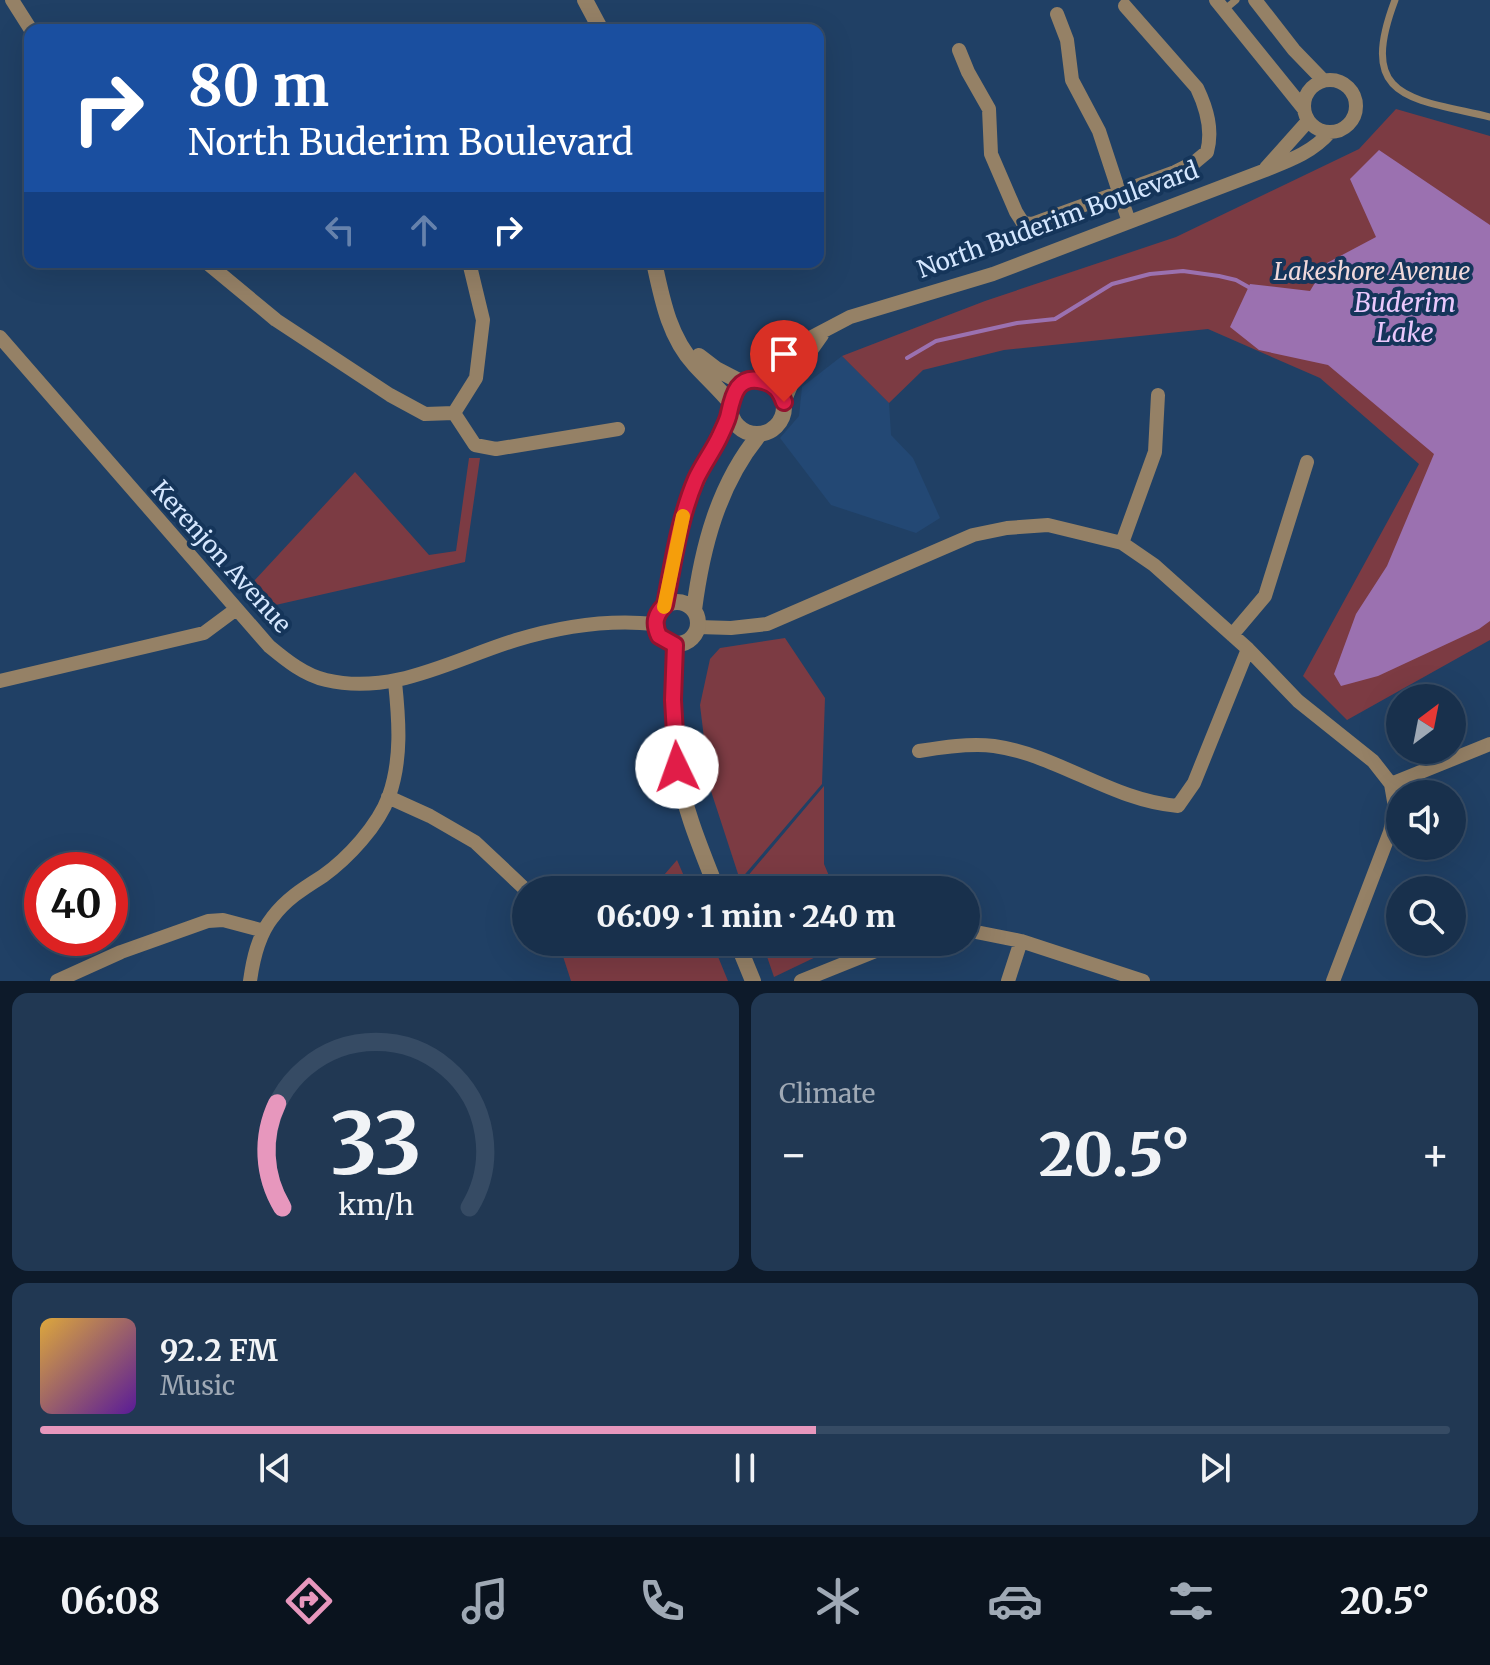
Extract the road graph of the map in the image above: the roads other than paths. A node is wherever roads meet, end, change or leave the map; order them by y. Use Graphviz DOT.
graph roads {
  1 [pos="12,0"];
  2 [pos="585,0"];
  3 [pos="1236,0"];
  4 [pos="1255,0"];
  5 [pos="1395,0"];
  6 [pos="1220,5"];
  7 [pos="1125,6"];
  8 [pos="1057,14"];
  9 [pos="27,24"];
  10 [pos="598,24"];
  11 [pos="959,50"];
  12 [pos="1323,80"];
  13 [pos="1306,115"];
  14 [pos="1490,117"];
  15 [pos="1330,132"];
  16 [pos="1263,171"];
  17 [pos="1118,192"];
  18 [pos="1129,222"];
  19 [pos="213,268"];
  20 [pos="470,268"];
  21 [pos="655,268"];
  22 [pos="825,331"];
  23 [pos="0,337"];
  24 [pos="676,337"];
  25 [pos="749,381"];
  26 [pos="1158,395"];
  27 [pos="784,402"];
  28 [pos="730,407"];
  29 [pos="454,413"];
  30 [pos="618,429"];
  31 [pos="759,435"];
  32 [pos="1307,462"];
  33 [pos="1122,543"];
  34 [pos="665,605"];
  35 [pos="235,610"];
  36 [pos="696,618"];
  37 [pos="655,624"];
  38 [pos="1232,635"];
  39 [pos="675,645"];
  40 [pos="1248,649"];
  41 [pos="0,681"];
  42 [pos="395,682"];
  43 [pos="1490,744"];
  44 [pos="919,751"];
  45 [pos="1388,780"];
  46 [pos="1401,780"];
  47 [pos="388,797"];
  48 [pos="1386,842"];
  49 [pos="712,876"];
  50 [pos="512,877"];
  51 [pos="264,931"];
  52 [pos="980,933"];
  53 [pos="1021,941"];
  54 [pos="743,956"];
  55 [pos="863,956"];
  56 [pos="57,981"];
  57 [pos="250,981"];
  58 [pos="753,981"];
  59 [pos="801,981"];
  60 [pos="1008,981"];
  61 [pos="1143,981"];
  62 [pos="1333,981"];
  1 -- 9 [label="street"];
  2 -- 10 [label="street"];
  3 -- 6 [label="lane"];
  4 -- 12 [label="street"];
  5 -- 14 [label="lane"];
  6 -- 13 [label="street"];
  7 -- 17 [label="street"];
  8 -- 17 [label="street"];
  11 -- 17 [label="street"];
  12 -- 13 [label="street"];
  12 -- 15 [label="street"];
  13 -- 15 [label="street"];
  13 -- 16 [label="street, North Buderim Boulevard"];
  15 -- 16 [label="street, North Buderim Boulevard"];
  16 -- 18 [label="street, North Buderim Boulevard"];
  17 -- 18 [label="street"];
  18 -- 22 [label="street, North Buderim Boulevard"];
  19 -- 29 [label="street"];
  20 -- 29 [label="street"];
  21 -- 24 [label="street"];
  22 -- 25 [label="street, North Buderim Boulevard"];
  22 -- 27 [label="street, North Buderim Boulevard"];
  23 -- 35 [label="street, Kerenjon Avenue"];
  24 -- 25 [label="street"];
  24 -- 28 [label="street"];
  25 -- 27 [label="street"];
  25 -- 28 [label="street"];
  26 -- 33 [label="street"];
  27 -- 31 [label="street"];
  28 -- 31 [label="street"];
  28 -- 34 [label="street"];
  29 -- 30 [label="street"];
  31 -- 36 [label="street"];
  32 -- 38 [label="street"];
  33 -- 36 [label="street"];
  33 -- 38 [label="street"];
  34 -- 36 [label="street"];
  34 -- 37 [label="street"];
  35 -- 41 [label="street"];
  35 -- 42 [label="street, Kerenjon Avenue"];
  36 -- 39 [label="street"];
  37 -- 39 [label="street"];
  37 -- 42 [label="street, Kerenjon Avenue"];
  38 -- 40 [label="street"];
  39 -- 49 [label="street"];
  40 -- 44 [label="street"];
  40 -- 45 [label="street"];
  42 -- 47 [label="street"];
  43 -- 46 [label="street"];
  47 -- 50 [label="street"];
  47 -- 51 [label="street"];
  48 -- 62 [label="street"];
  51 -- 56 [label="street"];
  51 -- 57 [label="street"];
  52 -- 53 [label="street"];
  53 -- 60 [label="street"];
  53 -- 61 [label="street"];
  54 -- 58 [label="street"];
  55 -- 59 [label="street"];
}
